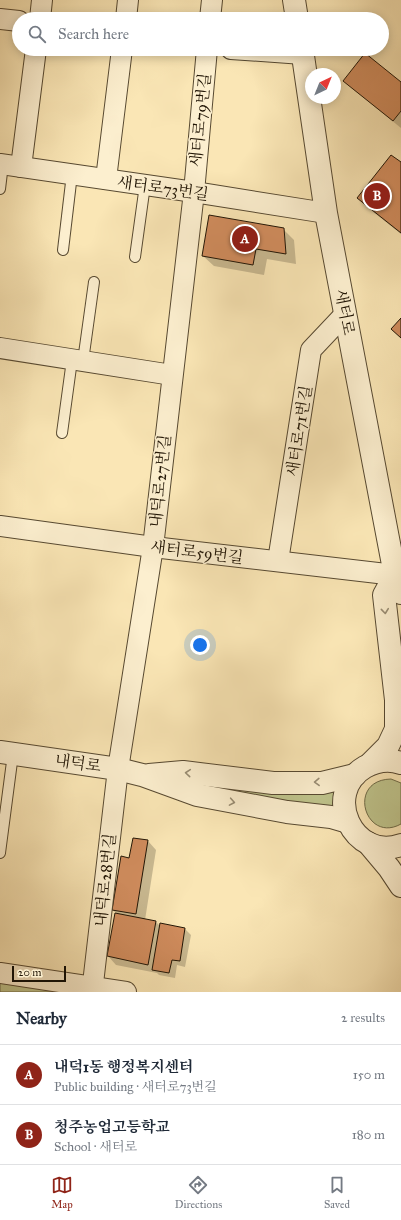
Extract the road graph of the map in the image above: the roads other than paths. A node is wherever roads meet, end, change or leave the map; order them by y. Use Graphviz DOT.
graph roads {
  1 [pos="42,0"];
  2 [pos="128,0"];
  3 [pos="212,0"];
  4 [pos="294,0"];
  5 [pos="41,12"];
  6 [pos="127,12"];
  7 [pos="211,12"];
  8 [pos="296,12"];
  9 [pos="0,19"];
  10 [pos="12,20"];
  11 [pos="34,56"];
  12 [pos="121,56"];
  13 [pos="206,56"];
  14 [pos="303,56"];
  15 [pos="8,165"];
  16 [pos="72,174"];
  17 [pos="106,179"];
  18 [pos="145,185"];
  19 [pos="0,189"];
  20 [pos="194,192"];
  21 [pos="326,213"];
  22 [pos="63,250"];
  23 [pos="135,257"];
  24 [pos="94,282"];
  25 [pos="345,314"];
  26 [pos="0,348"];
  27 [pos="77,360"];
  28 [pos="172,375"];
  29 [pos="62,433"];
  30 [pos="0,526"];
  31 [pos="153,547"];
  32 [pos="278,561"];
  33 [pos="398,584"];
  34 [pos="7,753"];
  35 [pos="401,763"];
  36 [pos="118,769"];
  37 [pos="363,769"];
  38 [pos="142,775"];
  39 [pos="348,822"];
  40 [pos="368,843"];
  41 [pos="401,845"];
  42 [pos="0,853"];
  43 [pos="401,886"];
  44 [pos="0,973"];
  45 [pos="93,989"];
  46 [pos="126,992"];
  1 -- 5 [label="street"];
  2 -- 6 [label="street"];
  3 -- 7 [label="street"];
  4 -- 8 [label="street"];
  9 -- 10 [label="street"];
  11 -- 15 [label="street"];
  12 -- 17 [label="street"];
  13 -- 20 [label="street, 새터로79번길"];
  14 -- 21 [label="street, 새터로"];
  15 -- 16 [label="street, 새터로73번길"];
  15 -- 19 [label="lane"];
  16 -- 17 [label="street, 새터로73번길"];
  16 -- 22 [label="lane"];
  17 -- 18 [label="street, 새터로73번길"];
  18 -- 20 [label="street, 새터로73번길"];
  18 -- 23 [label="lane"];
  20 -- 21 [label="street, 새터로73번길"];
  20 -- 28 [label="street, 내덕로27번길"];
  21 -- 25 [label="street, 새터로"];
  24 -- 27 [label="lane"];
  25 -- 32 [label="street, 새터로71번길"];
  25 -- 33 [label="street, 새터로"];
  26 -- 27 [label="street"];
  27 -- 28 [label="street"];
  27 -- 29 [label="lane"];
  28 -- 31 [label="street, 내덕로27번길"];
  30 -- 31 [label="street, 새터로59번길"];
  31 -- 32 [label="street, 새터로59번길"];
  31 -- 36 [label="street, 내덕로27번길"];
  32 -- 33 [label="street, 새터로59번길"];
  33 -- 37 [label="street, one-way"];
  34 -- 36 [label="street, 내덕로"];
  34 -- 42 [label="lane, 내덕로"];
  35 -- 37 [label="street"];
  36 -- 38 [label="street, 내덕로"];
  36 -- 45 [label="street, 내덕로28번길"];
  37 -- 38 [label="street, one-way"];
  37 -- 39 [label="street"];
  38 -- 39 [label="street, one-way"];
  39 -- 40 [label="street"];
  40 -- 41 [label="street"];
  40 -- 43 [label="street"];
  44 -- 45 [label="street"];
  45 -- 46 [label="street"];
}
